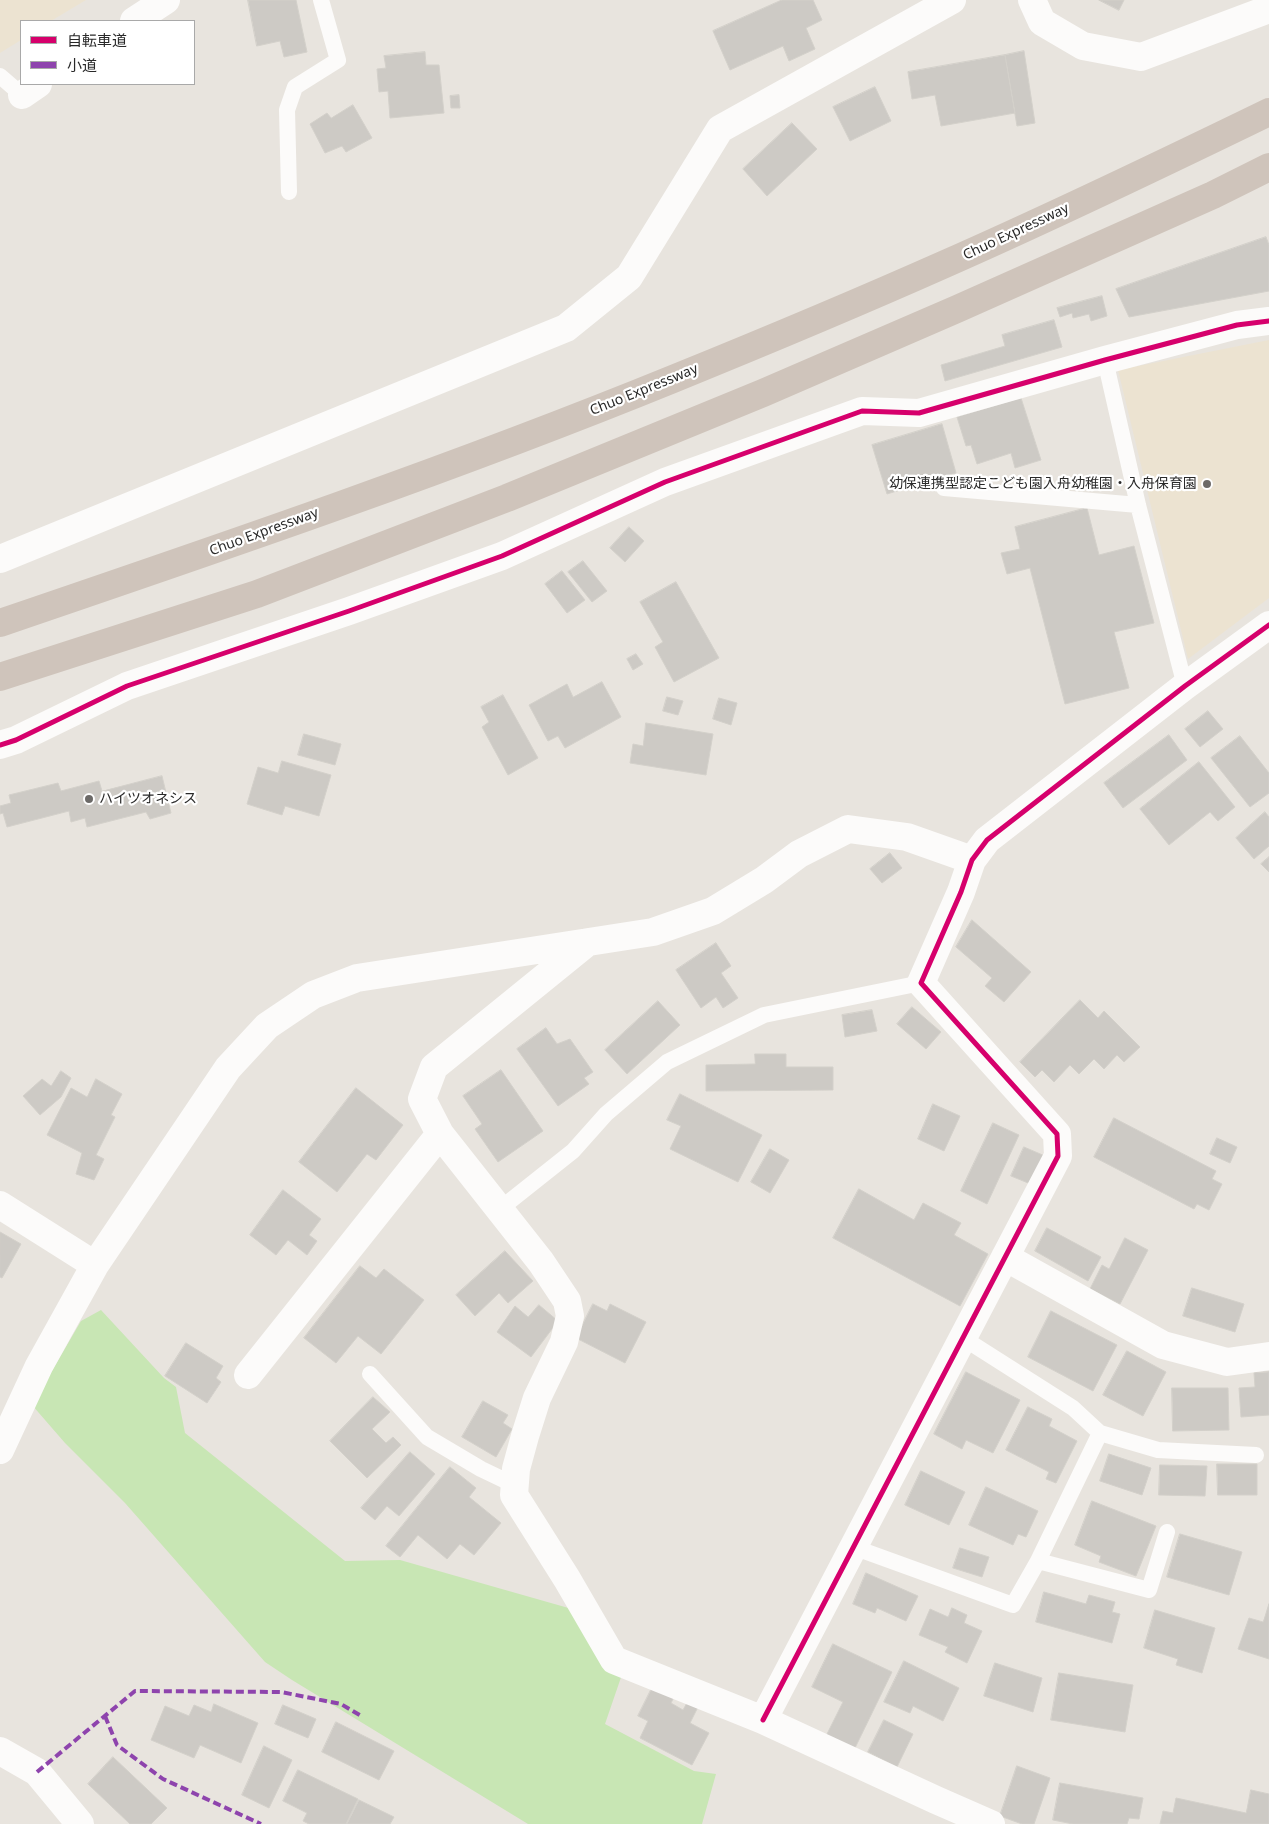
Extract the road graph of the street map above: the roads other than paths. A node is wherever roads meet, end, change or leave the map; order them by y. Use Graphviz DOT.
graph roads {
  1 [pos="166,0"];
  2 [pos="320,0"];
  3 [pos="952,0"];
  4 [pos="1032,0"];
  5 [pos="1269,9"];
  6 [pos="136,20"];
  7 [pos="0,76"];
  8 [pos="20,85"];
  9 [pos="1269,112"];
  10 [pos="1269,167"];
  11 [pos="289,192"];
  12 [pos="1269,321"];
  13 [pos="1105,360"];
  14 [pos="944,488"];
  15 [pos="1138,505"];
  16 [pos="0,559"];
  17 [pos="0,623"];
  18 [pos="1269,625"];
  19 [pos="0,677"];
  20 [pos="1185,686"];
  21 [pos="0,745"];
  22 [pos="972,860"];
  23 [pos="588,942"];
  24 [pos="922,983"];
  25 [pos="440,1134"];
  26 [pos="0,1205"];
  27 [pos="500,1209"];
  28 [pos="1005,1257"];
  29 [pos="95,1265"];
  30 [pos="963,1338"];
  31 [pos="1269,1356"];
  32 [pos="248,1374"];
  33 [pos="370,1374"];
  34 [pos="1100,1433"];
  35 [pos="0,1450"];
  36 [pos="1256,1455"];
  37 [pos="515,1482"];
  38 [pos="1167,1532"];
  39 [pos="853,1547"];
  40 [pos="1038,1561"];
  41 [pos="763,1720"];
  42 [pos="0,1751"];
  43 [pos="80,1824"];
  44 [pos="991,1824"];
  1 -- 6 [label="street"];
  2 -- 11 [label="lane"];
  3 -- 16 [label="street"];
  4 -- 5 [label="street"];
  7 -- 8 [label="lane"];
  9 -- 17 [label="highway, Chuo Expressway"];
  10 -- 19 [label="highway"];
  12 -- 13 [label="street"];
  13 -- 15 [label="lane"];
  13 -- 21 [label="street"];
  14 -- 15 [label="lane"];
  15 -- 20 [label="lane"];
  18 -- 20 [label="street"];
  20 -- 22 [label="street"];
  22 -- 23 [label="street"];
  22 -- 24 [label="street"];
  23 -- 25 [label="street"];
  23 -- 29 [label="street"];
  24 -- 27 [label="lane"];
  24 -- 28 [label="street"];
  25 -- 27 [label="street"];
  25 -- 32 [label="street"];
  26 -- 29 [label="street"];
  27 -- 37 [label="street"];
  28 -- 30 [label="street"];
  28 -- 31 [label="street"];
  29 -- 35 [label="street"];
  30 -- 34 [label="lane"];
  30 -- 39 [label="street"];
  33 -- 37 [label="lane"];
  34 -- 36 [label="lane"];
  34 -- 40 [label="lane"];
  37 -- 41 [label="street"];
  38 -- 40 [label="lane"];
  39 -- 40 [label="lane"];
  39 -- 41 [label="street"];
  41 -- 44 [label="street"];
  42 -- 43 [label="street"];
}
